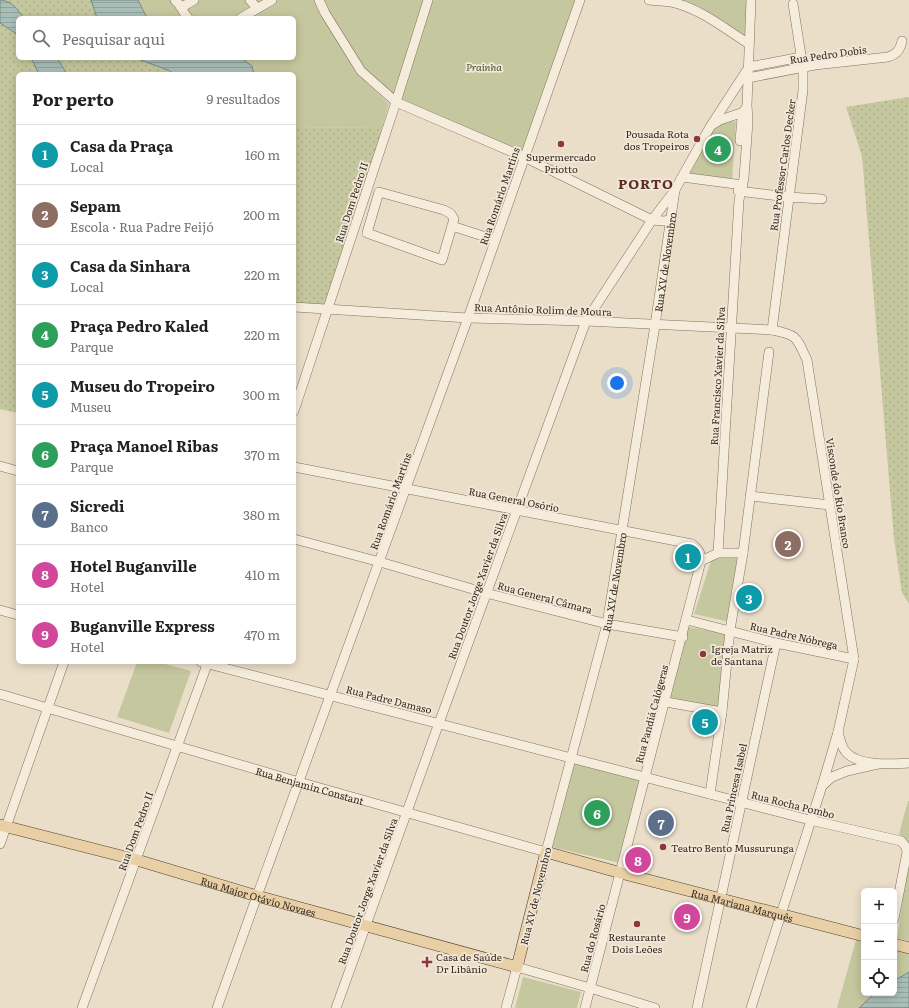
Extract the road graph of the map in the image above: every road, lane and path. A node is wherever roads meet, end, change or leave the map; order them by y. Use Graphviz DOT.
graph roads {
  1 [pos="194,0"];
  2 [pos="250,0"];
  3 [pos="272,0"];
  4 [pos="320,0"];
  5 [pos="428,0"];
  6 [pos="580,0"];
  7 [pos="649,0"];
  8 [pos="750,0"];
  9 [pos="178,3"];
  10 [pos="793,4"];
  11 [pos="257,8"];
  12 [pos="186,16"];
  13 [pos="244,16"];
  14 [pos="902,41"];
  15 [pos="749,44"];
  16 [pos="801,57"];
  17 [pos="749,67"];
  18 [pos="803,68"];
  19 [pos="748,78"];
  20 [pos="731,94"];
  21 [pos="396,102"];
  22 [pos="746,107"];
  23 [pos="710,127"];
  24 [pos="524,157"];
  25 [pos="682,176"];
  26 [pos="675,190"];
  27 [pos="740,191"];
  28 [pos="788,197"];
  29 [pos="822,199"];
  30 [pos="662,206"];
  31 [pos="672,209"];
  32 [pos="652,220"];
  33 [pos="670,220"];
  34 [pos="452,226"];
  35 [pos="496,240"];
  36 [pos="296,307"];
  37 [pos="327,310"];
  38 [pos="468,318"];
  39 [pos="586,321"];
  40 [pos="655,325"];
  41 [pos="731,329"];
  42 [pos="772,330"];
  43 [pos="791,334"];
  44 [pos="769,352"];
  45 [pos="296,405"];
  46 [pos="0,466"];
  47 [pos="296,467"];
  48 [pos="16,470"];
  49 [pos="406,489"];
  50 [pos="750,496"];
  51 [pos="830,505"];
  52 [pos="516,510"];
  53 [pos="621,530"];
  54 [pos="296,540"];
  55 [pos="718,553"];
  56 [pos="743,553"];
  57 [pos="702,561"];
  58 [pos="380,562"];
  59 [pos="486,593"];
  60 [pos="0,610"];
  61 [pos="16,614"];
  62 [pos="686,620"];
  63 [pos="606,624"];
  64 [pos="730,630"];
  65 [pos="682,636"];
  66 [pos="776,643"];
  67 [pos="854,659"];
  68 [pos="63,664"];
  69 [pos="206,664"];
  70 [pos="210,664"];
  71 [pos="0,694"];
  72 [pos="331,696"];
  73 [pos="666,702"];
  74 [pos="48,708"];
  75 [pos="722,712"];
  76 [pos="439,723"];
  77 [pos="838,732"];
  78 [pos="178,746"];
  79 [pos="571,758"];
  80 [pos="909,763"];
  81 [pos="878,764"];
  82 [pos="645,777"];
  83 [pos="299,782"];
  84 [pos="822,786"];
  85 [pos="710,794"];
  86 [pos="742,802"];
  87 [pos="406,812"];
  88 [pos="810,820"];
  89 [pos="3,826"];
  90 [pos="0,844"];
  91 [pos="546,852"];
  92 [pos="137,860"];
  93 [pos="621,873"];
  94 [pos="257,896"];
  95 [pos="720,898"];
  96 [pos="897,904"];
  97 [pos="780,913"];
  98 [pos="365,926"];
  99 [pos="861,935"];
  100 [pos="897,945"];
  101 [pos="909,948"];
  102 [pos="517,967"];
  103 [pos="590,988"];
  104 [pos="82,1008"];
  105 [pos="217,1008"];
  106 [pos="336,1008"];
  107 [pos="506,1008"];
  108 [pos="585,1008"];
  109 [pos="655,1008"];
  110 [pos="697,1008"];
  111 [pos="751,1008"];
  1 -- 9 [label="street"];
  2 -- 11 [label="street"];
  3 -- 11 [label="street"];
  4 -- 21 [label="street"];
  5 -- 21 [label="street, Rua Dom Pedro II"];
  6 -- 24 [label="street, Rua Romário Martins"];
  7 -- 15 [label="street"];
  8 -- 15 [label="street, Rua Francisco Xavier da Silva"];
  9 -- 12 [label="street"];
  10 -- 16 [label="street, Rua Professor Carlos Decker"];
  11 -- 13 [label="street"];
  14 -- 18 [label="street, Rua Pedro Dobis"];
  15 -- 17 [label="street, Rua Francisco Xavier da Silva"];
  16 -- 17 [label="street, Rua Pedro Dobis"];
  16 -- 18 [label="street, Rua Professor Carlos Decker"];
  17 -- 19 [label="street, Rua Francisco Xavier da Silva"];
  17 -- 20 [label="street"];
  18 -- 19 [label="street, Rua Pedro Dobis"];
  18 -- 28 [label="street, Rua Professor Carlos Decker"];
  19 -- 22 [label="street, Rua Francisco Xavier da Silva"];
  20 -- 22 [label="street"];
  20 -- 23 [label="street"];
  21 -- 24 [label="street"];
  21 -- 37 [label="street, Rua Dom Pedro II"];
  22 -- 23 [label="street"];
  22 -- 27 [label="street, Rua Francisco Xavier da Silva"];
  23 -- 25 [label="street"];
  24 -- 32 [label="street"];
  24 -- 35 [label="street, Rua Romário Martins"];
  25 -- 26 [label="street"];
  25 -- 27 [label="street"];
  26 -- 30 [label="street, Rua Doutor Jorge Xavier da Silva"];
  26 -- 31 [label="street, Rua XV de Novembro"];
  27 -- 28 [label="street"];
  27 -- 41 [label="street, Rua Francisco Xavier da Silva"];
  28 -- 29 [label="street"];
  28 -- 42 [label="street, Rua Professor Carlos Decker"];
  30 -- 31 [label="street"];
  30 -- 32 [label="street, Rua Doutor Jorge Xavier da Silva"];
  31 -- 33 [label="street, Rua XV de Novembro"];
  32 -- 33 [label="street"];
  32 -- 39 [label="street, Rua Doutor Jorge Xavier da Silva"];
  33 -- 40 [label="street, Rua XV de Novembro"];
  34 -- 34 [label="street"];
  34 -- 35 [label="street"];
  35 -- 38 [label="street, Rua Romário Martins"];
  36 -- 37 [label="street, Rua Antônio Rolim de Moura"];
  37 -- 38 [label="street, Rua Antônio Rolim de Moura"];
  37 -- 45 [label="street, Rua Dom Pedro II"];
  38 -- 39 [label="street, Rua Antônio Rolim de Moura"];
  38 -- 49 [label="street, Rua Romário Martins"];
  39 -- 40 [label="street, Rua Antônio Rolim de Moura"];
  39 -- 52 [label="street, Rua Doutor Jorge Xavier da Silva"];
  40 -- 41 [label="street, Rua Antônio Rolim de Moura"];
  40 -- 53 [label="street, Rua XV de Novembro"];
  41 -- 42 [label="street, Rua Antônio Rolim de Moura"];
  41 -- 55 [label="street, Rua Francisco Xavier da Silva"];
  42 -- 43 [label="street, Rua Antônio Rolim de Moura"];
  43 -- 51 [label="street, Visconde do Rio Branco"];
  44 -- 50 [label="street"];
  46 -- 48 [label="street"];
  47 -- 49 [label="street, Rua General Osório"];
  49 -- 52 [label="street, Rua General Osório"];
  49 -- 58 [label="street, Rua Romário Martins"];
  50 -- 51 [label="street"];
  50 -- 56 [label="street"];
  51 -- 67 [label="street, Visconde do Rio Branco"];
  52 -- 53 [label="street, Rua General Osório"];
  52 -- 59 [label="street, Rua Doutor Jorge Xavier da Silva"];
  53 -- 57 [label="street, Rua General Osório"];
  53 -- 63 [label="street, Rua XV de Novembro"];
  54 -- 58 [label="street, Rua General Câmara"];
  55 -- 56 [label="street"];
  55 -- 57 [label="street"];
  56 -- 64 [label="street"];
  57 -- 62 [label="street, Rua Pandiá Calógeras"];
  58 -- 59 [label="street, Rua General Câmara"];
  58 -- 72 [label="street, Rua Romário Martins"];
  59 -- 63 [label="street, Rua General Câmara"];
  59 -- 76 [label="street, Rua Doutor Jorge Xavier da Silva"];
  60 -- 61 [label="street"];
  62 -- 64 [label="street, Rua Padre Nóbrega"];
  62 -- 65 [label="street, Rua Pandiá Calógeras"];
  63 -- 65 [label="street, Rua General Câmara"];
  63 -- 79 [label="street, Rua XV de Novembro"];
  64 -- 66 [label="street, Rua Padre Nóbrega"];
  64 -- 75 [label="street"];
  65 -- 73 [label="street, Rua Pandiá Calógeras"];
  66 -- 67 [label="street, Rua Padre Nóbrega"];
  66 -- 86 [label="street, Rua Princesa Isabel"];
  67 -- 77 [label="street"];
  68 -- 74 [label="street"];
  69 -- 78 [label="street, Rua Dom Pedro II"];
  70 -- 72 [label="street, Rua Padre Damaso"];
  71 -- 74 [label="street, Rua Benjamin Constant"];
  72 -- 76 [label="street, Rua Padre Damaso"];
  72 -- 83 [label="street, Rua Romário Martins"];
  73 -- 75 [label="street"];
  73 -- 82 [label="street, Rua Pandiá Calógeras"];
  74 -- 78 [label="street, Rua Benjamin Constant"];
  74 -- 89 [label="street"];
  75 -- 85 [label="street"];
  76 -- 79 [label="street, Rua Padre Damaso"];
  76 -- 87 [label="street, Rua Doutor Jorge Xavier da Silva"];
  77 -- 81 [label="street"];
  77 -- 84 [label="street"];
  78 -- 83 [label="street, Rua Benjamin Constant"];
  78 -- 92 [label="street, Rua Dom Pedro II"];
  79 -- 82 [label="street, Rua Padre Damaso"];
  79 -- 91 [label="street, Rua XV de Novembro"];
  80 -- 81 [label="street"];
  81 -- 84 [label="street"];
  82 -- 85 [label="street, Rua Rocha Pombo"];
  82 -- 93 [label="street, Rua Pandiá Calógeras"];
  83 -- 87 [label="street, Rua Benjamin Constant"];
  83 -- 94 [label="street, Rua Romário Martins"];
  84 -- 88 [label="street"];
  85 -- 86 [label="street, Rua Rocha Pombo"];
  86 -- 88 [label="street, Rua Rocha Pombo"];
  86 -- 95 [label="street, Rua Princesa Isabel"];
  87 -- 91 [label="street, Rua Benjamin Constant"];
  87 -- 98 [label="street, Rua Doutor Jorge Xavier da Silva"];
  88 -- 96 [label="street, Rua Rocha Pombo"];
  88 -- 97 [label="street"];
  89 -- 90 [label="street"];
  89 -- 92 [label="main road, Rua Major Otávio Novaes"];
  91 -- 93 [label="main road, Rua Benjamin Constant"];
  91 -- 102 [label="main road, Rua XV de Novembro"];
  92 -- 94 [label="main road, Rua Major Otávio Novaes"];
  92 -- 104 [label="street, Rua Dom Pedro II"];
  93 -- 95 [label="main road, Rua Mariana Marquês"];
  93 -- 103 [label="street, Rua do Rosário"];
  94 -- 98 [label="main road, Rua Major Otávio Novaes"];
  94 -- 105 [label="street, Rua Romário Martins"];
  95 -- 97 [label="main road, Rua Mariana Marquês"];
  95 -- 110 [label="street, Rua Princesa Isabel"];
  97 -- 99 [label="main road, Rua Mariana Marquês"];
  97 -- 111 [label="street"];
  98 -- 102 [label="main road, Rua Major Otávio Novaes"];
  98 -- 106 [label="street, Rua Doutor Jorge Xavier da Silva"];
  100 -- 101 [label="main road"];
  102 -- 103 [label="street"];
  102 -- 107 [label="street"];
  103 -- 108 [label="street, Rua do Rosário"];
  103 -- 109 [label="street"];
}
